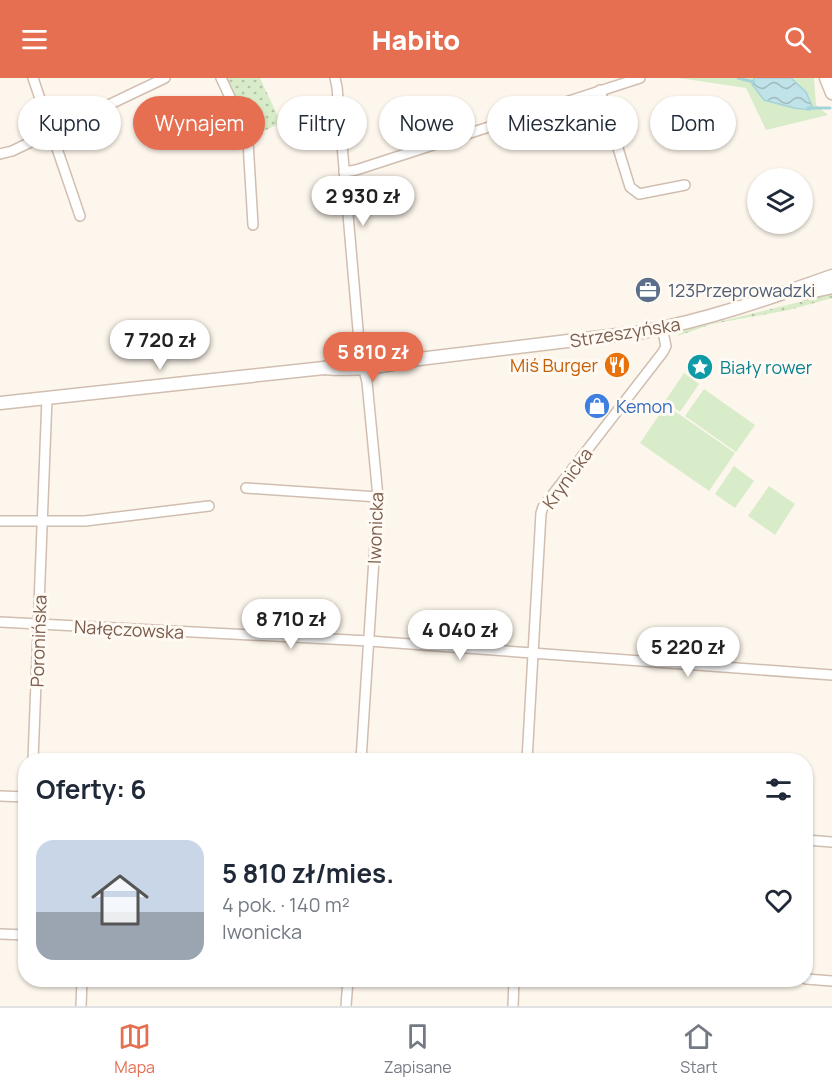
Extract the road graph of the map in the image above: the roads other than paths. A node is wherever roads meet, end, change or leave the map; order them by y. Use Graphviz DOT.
graph roads {
  1 [pos="33,78"];
  2 [pos="165,78"];
  3 [pos="221,78"];
  4 [pos="335,78"];
  5 [pos="640,78"];
  6 [pos="826,78"];
  7 [pos="600,90"];
  8 [pos="832,93"];
  9 [pos="39,96"];
  10 [pos="121,99"];
  11 [pos="18,148"];
  12 [pos="57,150"];
  13 [pos="0,154"];
  14 [pos="344,172"];
  15 [pos="685,185"];
  16 [pos="80,216"];
  17 [pos="253,225"];
  18 [pos="832,276"];
  19 [pos="832,287"];
  20 [pos="757,303"];
  21 [pos="662,328"];
  22 [pos="363,364"];
  23 [pos="47,398"];
  24 [pos="0,403"];
  25 [pos="246,488"];
  26 [pos="378,497"];
  27 [pos="209,506"];
  28 [pos="0,521"];
  29 [pos="42,522"];
  30 [pos="0,622"];
  31 [pos="39,625"];
  32 [pos="369,641"];
  33 [pos="533,653"];
  34 [pos="832,675"];
  35 [pos="33,753"];
  36 [pos="362,753"];
  37 [pos="527,753"];
  38 [pos="0,796"];
  39 [pos="18,797"];
  40 [pos="813,841"];
  41 [pos="832,842"];
  42 [pos="0,934"];
  43 [pos="18,935"];
  44 [pos="813,980"];
  45 [pos="832,981"];
  46 [pos="82,987"];
  47 [pos="347,987"];
  48 [pos="514,987"];
  49 [pos="81,1006"];
  50 [pos="346,1006"];
  51 [pos="513,1006"];
  1 -- 9 [label="street"];
  2 -- 10 [label="street"];
  3 -- 17 [label="street"];
  4 -- 14 [label="street, Iwonicka"];
  5 -- 7 [label="street"];
  6 -- 8 [label="street"];
  7 -- 14 [label="street"];
  7 -- 15 [label="street"];
  11 -- 13 [label="street"];
  12 -- 16 [label="street"];
  14 -- 22 [label="street, Iwonicka"];
  18 -- 20 [label="street, Strzeszyńska"];
  19 -- 20 [label="street, Strzeszyńska"];
  20 -- 21 [label="street, Strzeszyńska"];
  21 -- 22 [label="street, Strzeszyńska"];
  21 -- 33 [label="street, Krynicka"];
  22 -- 23 [label="street, Strzeszyńska"];
  22 -- 26 [label="street, Iwonicka"];
  23 -- 24 [label="street, Strzeszyńska"];
  23 -- 29 [label="street, Poronińska"];
  25 -- 26 [label="street"];
  26 -- 32 [label="street, Iwonicka"];
  27 -- 29 [label="street"];
  28 -- 29 [label="street"];
  29 -- 31 [label="street, Poronińska"];
  30 -- 31 [label="street, Nałęczowska"];
  31 -- 32 [label="street, Nałęczowska"];
  31 -- 35 [label="street, Poronińska"];
  32 -- 33 [label="street, Nałęczowska"];
  32 -- 36 [label="street, Iwonicka"];
  33 -- 34 [label="street, Nałęczowska"];
  33 -- 37 [label="street, Krynicka"];
  38 -- 39 [label="street"];
  40 -- 41 [label="street"];
  42 -- 43 [label="street"];
  44 -- 45 [label="street"];
  46 -- 49 [label="street"];
  47 -- 50 [label="street"];
  48 -- 51 [label="street"];
}
